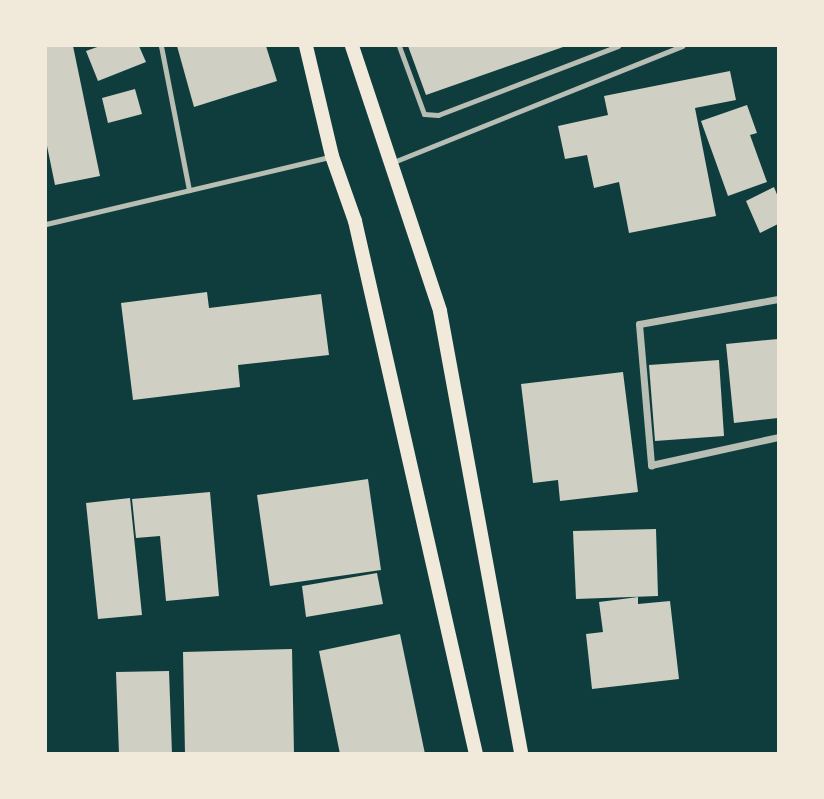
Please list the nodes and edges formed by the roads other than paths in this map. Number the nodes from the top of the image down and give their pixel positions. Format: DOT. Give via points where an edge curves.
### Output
graph roads {
  1 [pos="160,46"];
  2 [pos="306,46"];
  3 [pos="352,46"];
  4 [pos="399,46"];
  5 [pos="618,46"];
  6 [pos="682,46"];
  7 [pos="332,156"];
  8 [pos="391,163"];
  9 [pos="190,190"];
  10 [pos="46,224"];
  11 [pos="779,299"];
  12 [pos="779,437"];
  13 [pos="477,754"];
  14 [pos="521,754"];
  1 -- 9 [label="lane"];
  2 -- 7 [label="main road"];
  3 -- 8 [label="main road"];
  4 -- 5 [label="lane" via="424,114 438,116"];
  6 -- 8 [label="lane"];
  7 -- 9 [label="lane"];
  7 -- 13 [label="main road" via="355,221"];
  8 -- 14 [label="main road" via="440,311"];
  9 -- 10 [label="lane"];
  11 -- 12 [label="street" via="639,324 651,465"];
}
